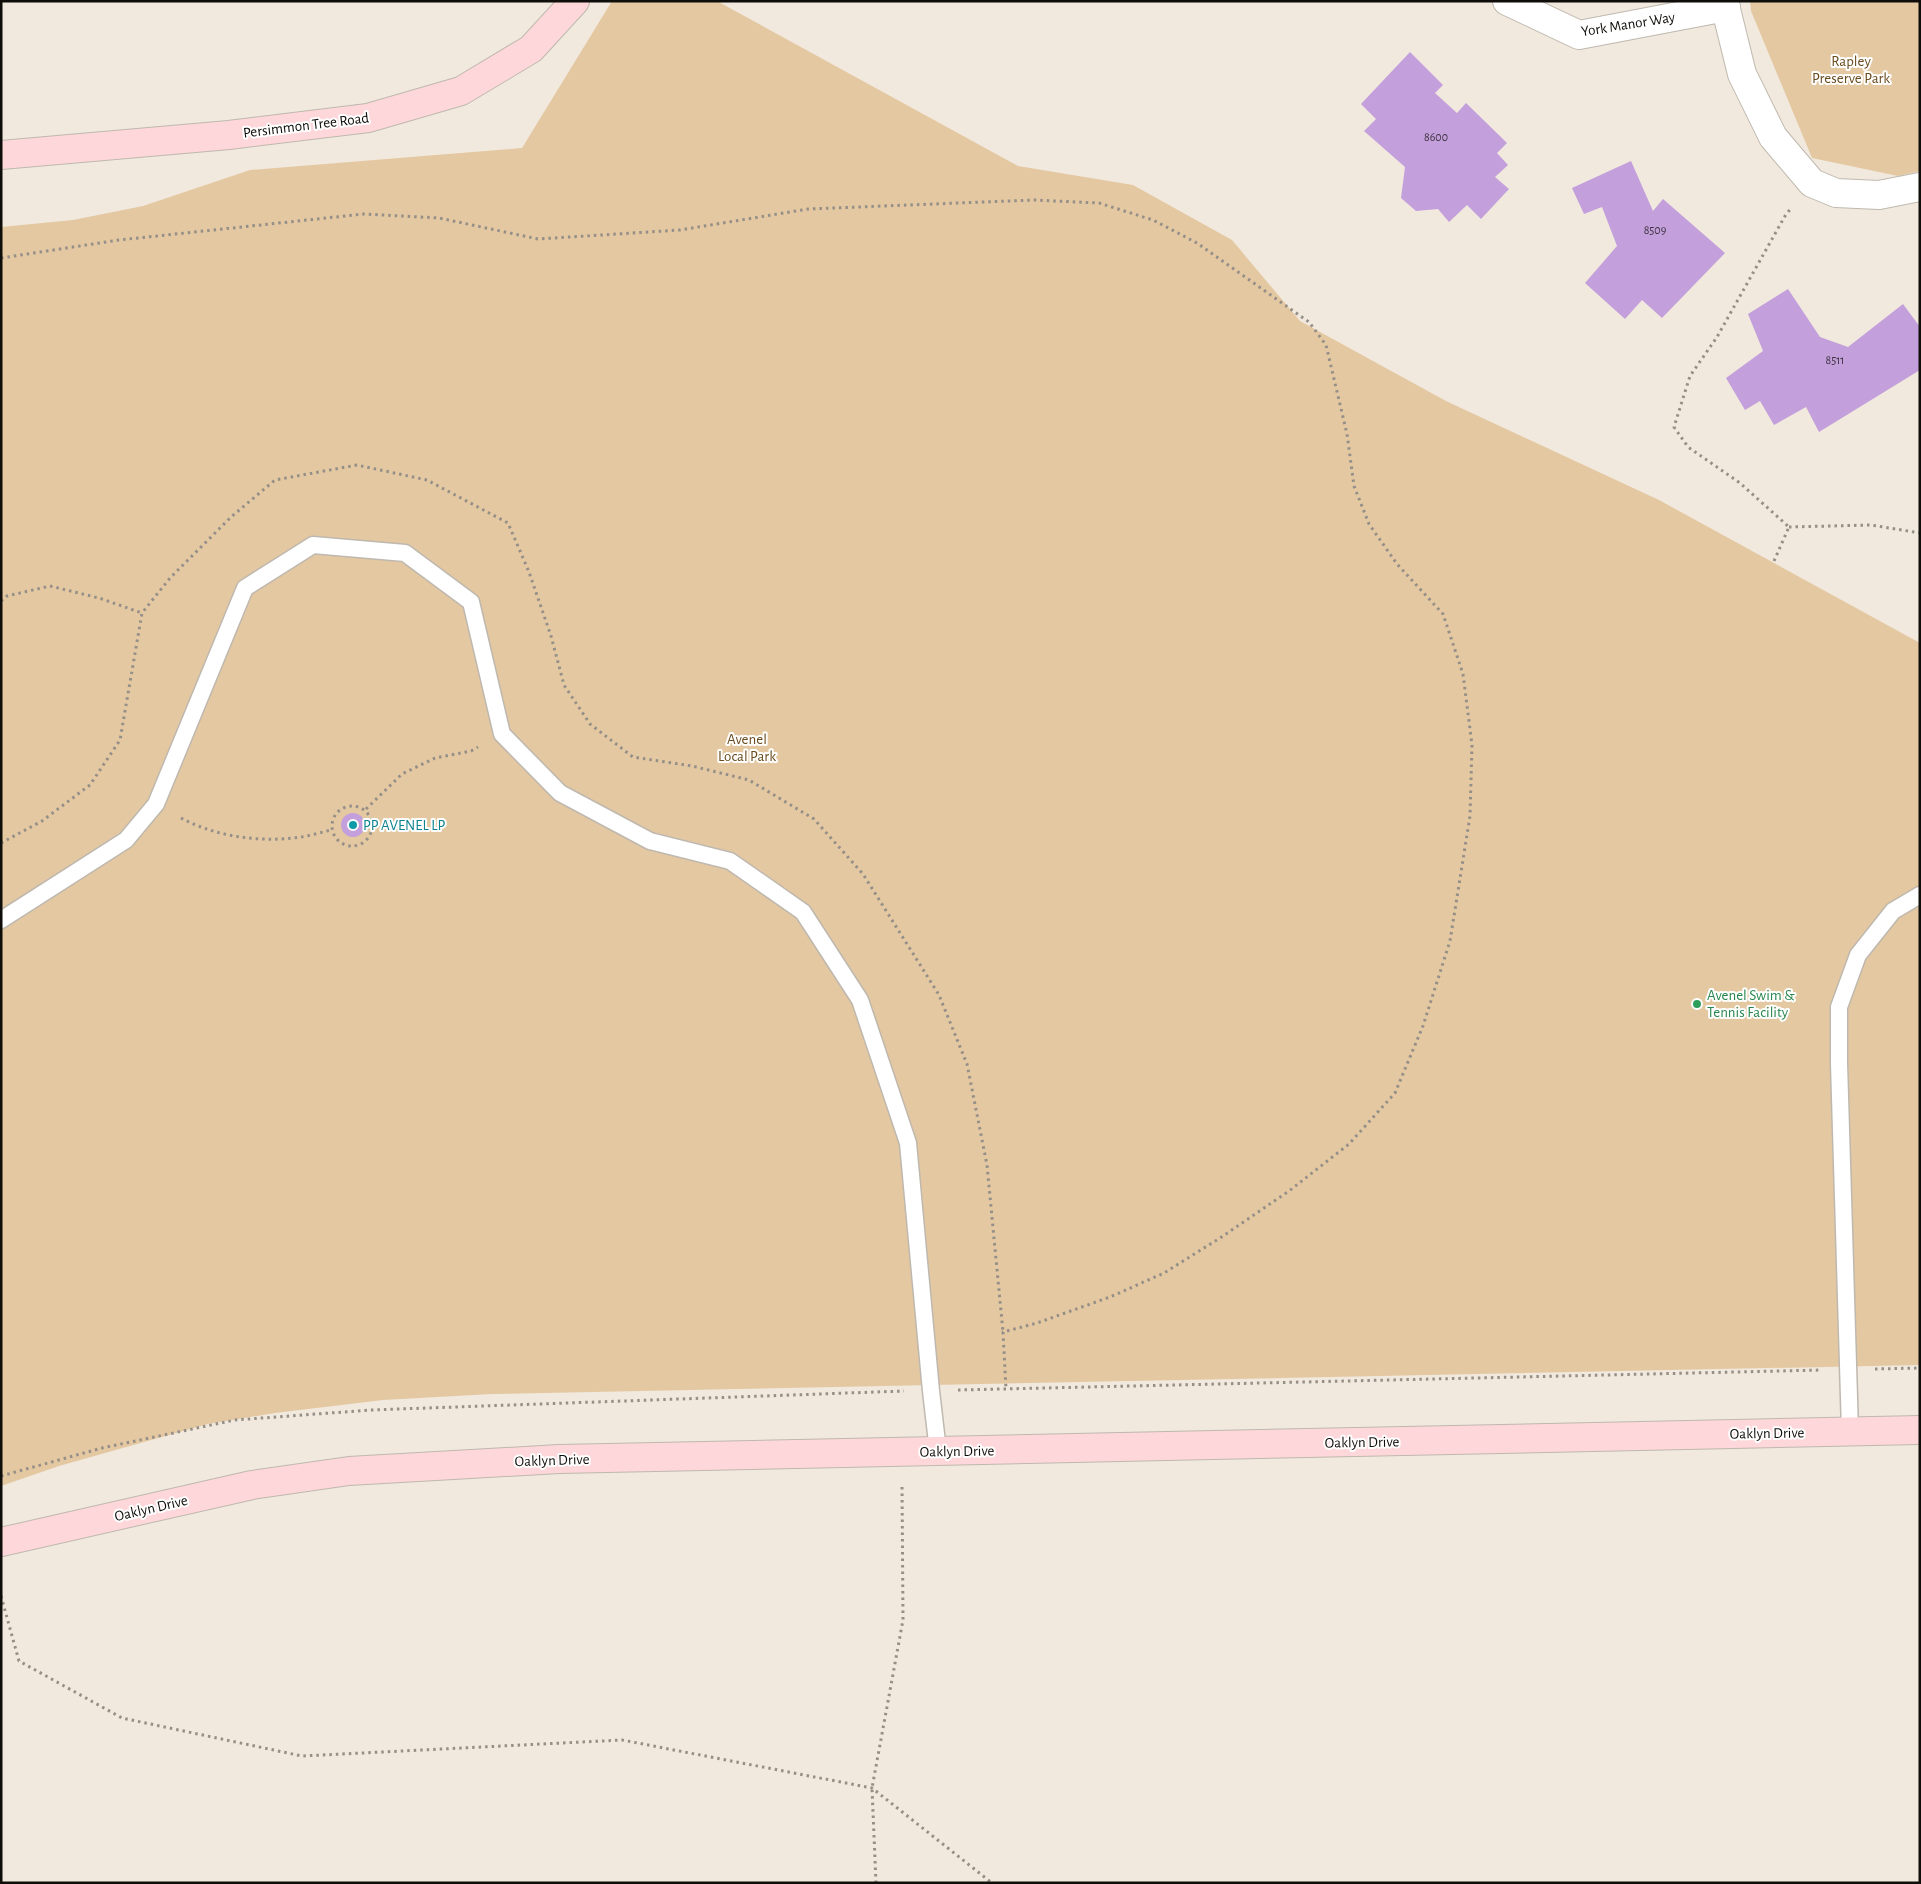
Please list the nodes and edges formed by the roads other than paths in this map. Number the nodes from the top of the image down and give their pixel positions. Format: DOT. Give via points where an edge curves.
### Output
graph roads {
  1 [pos="575,1"];
  2 [pos="1507,1"];
  3 [pos="1725,4"];
  4 [pos="1,154"];
  5 [pos="1920,187"];
  6 [pos="1920,895"];
  7 [pos="1,920"];
  8 [pos="1920,1430"];
  9 [pos="1850,1431"];
  10 [pos="938,1451"];
  11 [pos="1,1542"];
  1 -- 4 [label="street, Persimmon Tree Road" via="531,49 461,91 368,118 229,135"];
  2 -- 3 [label="street, York Manor Way" via="1579,35"];
  3 -- 5 [label="street" via="1742,74 1773,137 1812,183 1836,193 1870,195"];
  6 -- 9 [label="lane" via="1894,911 1858,955 1839,1007"];
  7 -- 10 [label="lane" via="126,840 156,804 246,588 313,545 405,553 471,602 502,734 560,793 650,841 730,861 803,912 860,1000 908,1143"];
  8 -- 9 [label="street, Oaklyn Drive"];
  9 -- 10 [label="street, Oaklyn Drive"];
  10 -- 11 [label="street, Oaklyn Drive" via="559,1459 349,1471 252,1485"];
}
